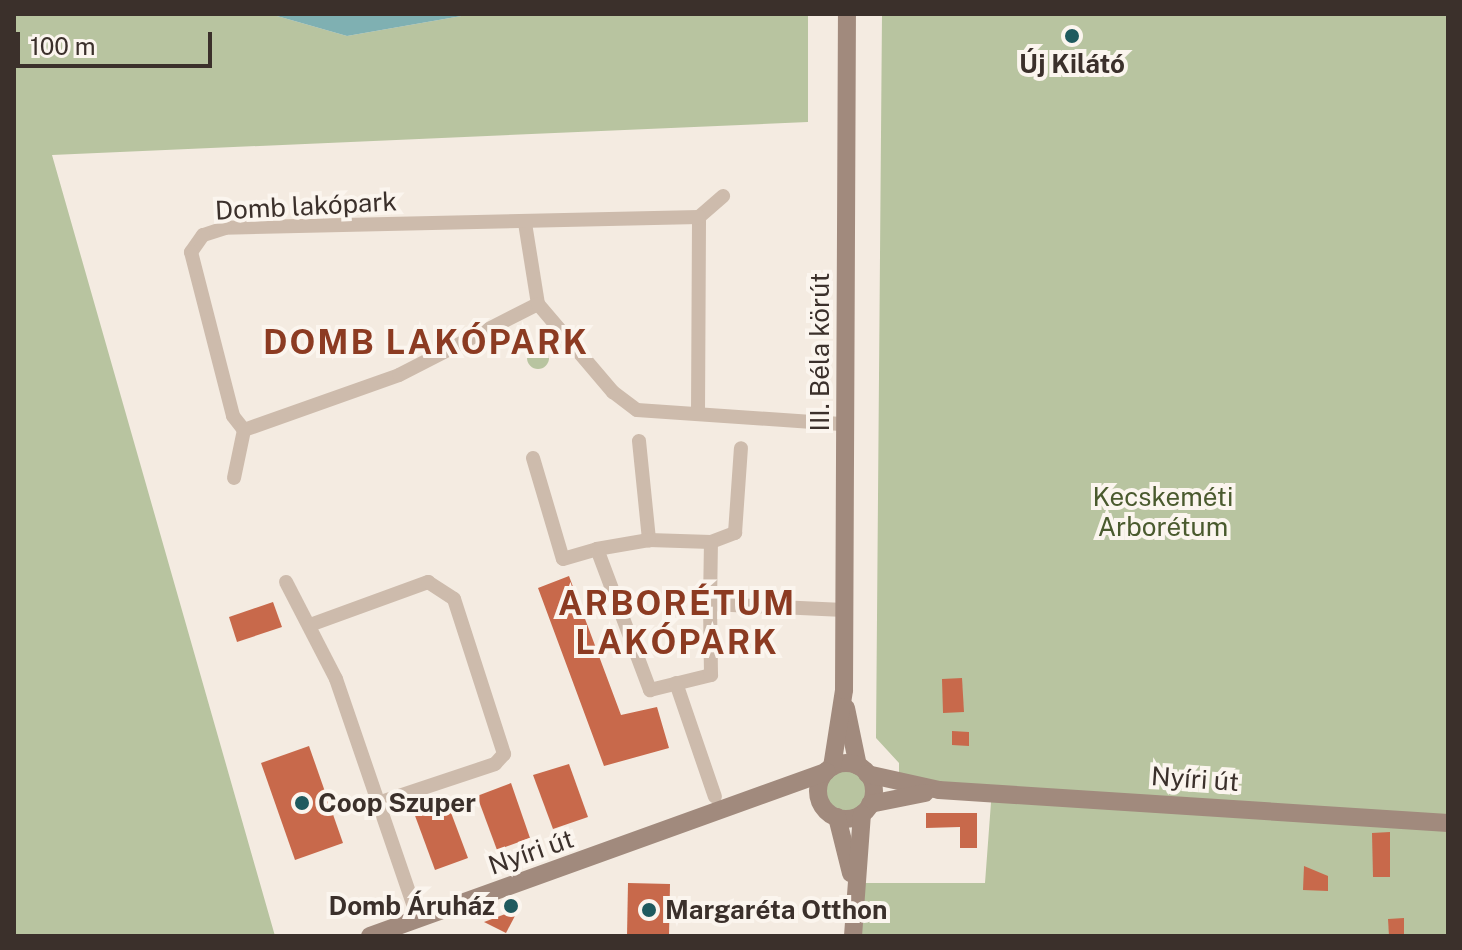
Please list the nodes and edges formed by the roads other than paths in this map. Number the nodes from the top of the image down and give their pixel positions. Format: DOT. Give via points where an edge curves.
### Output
graph roads {
  1 [pos="847,14"];
  2 [pos="723,196"];
  3 [pos="699,217"];
  4 [pos="525,223"];
  5 [pos="538,304"];
  6 [pos="698,413"];
  7 [pos="845,424"];
  8 [pos="244,430"];
  9 [pos="639,441"];
  10 [pos="741,448"];
  11 [pos="533,458"];
  12 [pos="234,478"];
  13 [pos="649,540"];
  14 [pos="711,542"];
  15 [pos="597,549"];
  16 [pos="286,582"];
  17 [pos="710,604"];
  18 [pos="844,610"];
  19 [pos="310,625"];
  20 [pos="676,683"];
  21 [pos="844,690"];
  22 [pos="829,770"];
  23 [pos="863,770"];
  24 [pos="939,790"];
  25 [pos="715,797"];
  26 [pos="754,802"];
  27 [pos="378,803"];
  28 [pos="821,804"];
  29 [pos="866,809"];
  30 [pos="837,817"];
  31 [pos="1448,823"];
  32 [pos="853,883"];
  33 [pos="418,919"];
  34 [pos="370,936"];
  35 [pos="853,936"];
  1 -- 7 [label="street, III. Béla körút"];
  2 -- 3 [label="street"];
  3 -- 4 [label="street, Domb lakópark"];
  3 -- 6 [label="street"];
  4 -- 5 [label="street"];
  4 -- 8 [label="street, Domb lakópark" via="225,228 203,235 189,267 233,416"];
  5 -- 6 [label="street" via="624,402"];
  5 -- 8 [label="street" via="399,375"];
  6 -- 7 [label="street"];
  7 -- 18 [label="street, III. Béla körút"];
  8 -- 12 [label="street"];
  9 -- 13 [label="street"];
  10 -- 14 [label="street" via="735,533"];
  11 -- 15 [label="street" via="563,559"];
  13 -- 14 [label="street"];
  13 -- 15 [label="street"];
  14 -- 17 [label="street"];
  15 -- 20 [label="street" via="650,690"];
  16 -- 19 [label="street"];
  17 -- 18 [label="street"];
  17 -- 20 [label="street" via="711,675"];
  18 -- 21 [label="street, III. Béla körút"];
  19 -- 27 [label="street"];
  19 -- 27 [label="street" via="428,582 454,599 504,754 495,764"];
  20 -- 25 [label="street"];
  21 -- 22 [label="street, III. Béla körút"];
  21 -- 23 [label="street, III. Béla körút"];
  22 -- 23 [label="street, Nyíri út"];
  22 -- 26 [label="street, Nyíri út"];
  22 -- 28 [label="street, III. Béla körút"];
  23 -- 24 [label="street, Nyíri út"];
  23 -- 29 [label="street, III. Béla körút"];
  24 -- 29 [label="street, Nyíri út"];
  24 -- 31 [label="street, Nyíri út"];
  26 -- 28 [label="street, Nyíri út"];
  26 -- 33 [label="street, Nyíri út"];
  27 -- 33 [label="street"];
  28 -- 30 [label="street"];
  29 -- 30 [label="street, Nyíri út"];
  29 -- 32 [label="street, III. Béla körút"];
  30 -- 32 [label="street"];
  32 -- 35 [label="street"];
  33 -- 34 [label="street, Nyíri út"];
}
